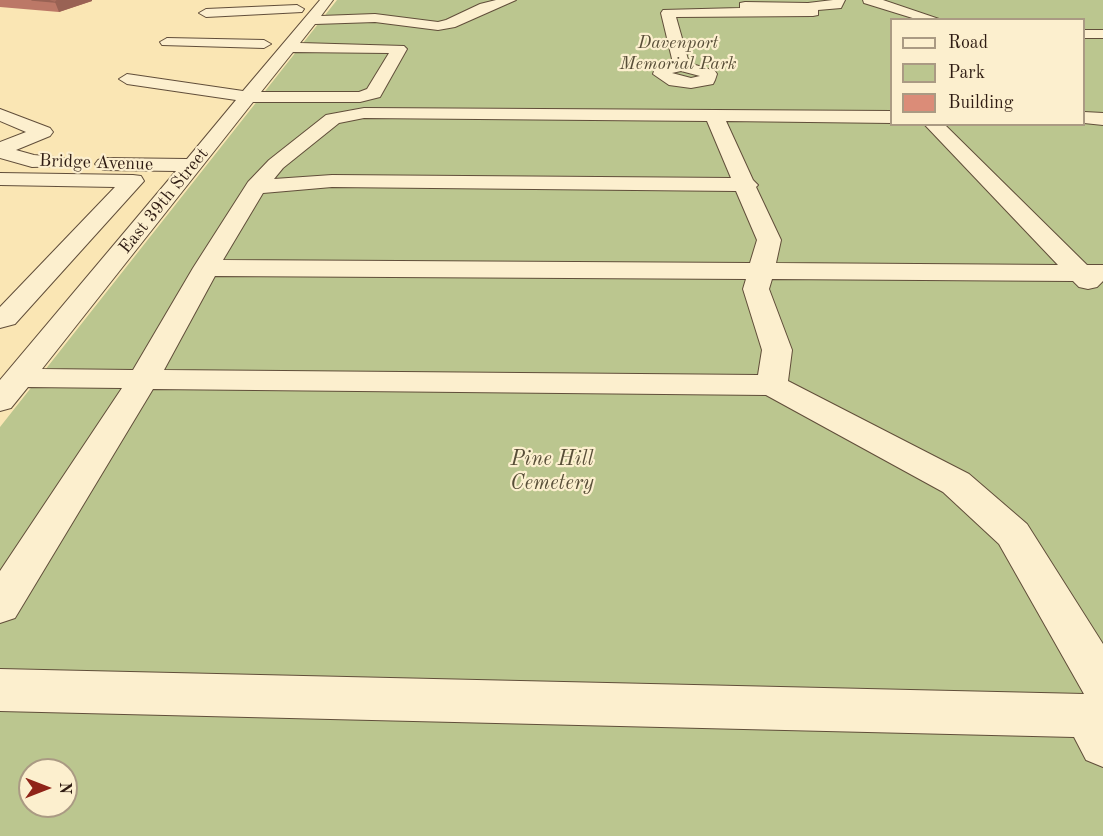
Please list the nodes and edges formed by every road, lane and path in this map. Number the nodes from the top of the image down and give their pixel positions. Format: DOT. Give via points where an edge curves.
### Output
graph roads {
  1 [pos="327,0"];
  2 [pos="510,0"];
  3 [pos="839,0"];
  4 [pos="869,0"];
  5 [pos="305,10"];
  6 [pos="206,13"];
  7 [pos="928,18"];
  8 [pos="283,34"];
  9 [pos="1085,34"];
  10 [pos="1103,34"];
  11 [pos="167,42"];
  12 [pos="264,44"];
  13 [pos="249,61"];
  14 [pos="682,66"];
  15 [pos="234,77"];
  16 [pos="127,79"];
  17 [pos="248,98"];
  18 [pos="213,99"];
  19 [pos="0,114"];
  20 [pos="714,116"];
  21 [pos="890,117"];
  22 [pos="1085,118"];
  23 [pos="1103,119"];
  24 [pos="935,126"];
  25 [pos="0,150"];
  26 [pos="193,165"];
  27 [pos="72,171"];
  28 [pos="0,179"];
  29 [pos="747,185"];
  30 [pos="256,187"];
  31 [pos="206,268"];
  32 [pos="762,272"];
  33 [pos="1092,273"];
  34 [pos="1103,296"];
  35 [pos="0,320"];
  36 [pos="19,378"];
  37 [pos="142,380"];
  38 [pos="772,385"];
  39 [pos="0,401"];
  40 [pos="0,606"];
  41 [pos="0,690"];
  42 [pos="1099,715"];
  1 -- 5 [label="street, East 39th Street"];
  2 -- 5 [label="street" via="438,26"];
  3 -- 14 [label="street" via="836,5 808,7 745,6 749,12 668,13"];
  4 -- 7 [label="street"];
  5 -- 6 [label="street"];
  5 -- 8 [label="street, East 39th Street"];
  8 -- 12 [label="street"];
  8 -- 17 [label="street, East 39th Street"];
  8 -- 17 [label="street" via="399,49 370,96"];
  9 -- 10 [label="street"];
  11 -- 12 [label="street"];
  12 -- 13 [label="street"];
  15 -- 18 [label="street"];
  16 -- 18 [label="street"];
  17 -- 18 [label="street"];
  17 -- 26 [label="street, East 39th Street"];
  19 -- 25 [label="street" via="43,132"];
  20 -- 21 [label="street"];
  20 -- 29 [label="street"];
  20 -- 30 [label="street" via="347,115 333,119 276,164"];
  22 -- 23 [label="street"];
  24 -- 33 [label="street"];
  25 -- 27 [label="street, Bridge Avenue"];
  26 -- 27 [label="street, Bridge Avenue"];
  26 -- 36 [label="street, East 39th Street"];
  27 -- 28 [label="street"];
  27 -- 35 [label="street" via="133,181"];
  29 -- 30 [label="street" via="332,182"];
  29 -- 32 [label="street" via="770,240"];
  30 -- 31 [label="street"];
  31 -- 32 [label="street"];
  31 -- 37 [label="street"];
  32 -- 33 [label="street"];
  32 -- 38 [label="street" via="756,289 777,350"];
  33 -- 34 [label="street"];
  36 -- 37 [label="street"];
  36 -- 39 [label="street, East 39th Street"];
  37 -- 38 [label="street"];
  37 -- 40 [label="street"];
  38 -- 42 [label="street" via="956,483 1013,534"];
  41 -- 42 [label="street"];
}
